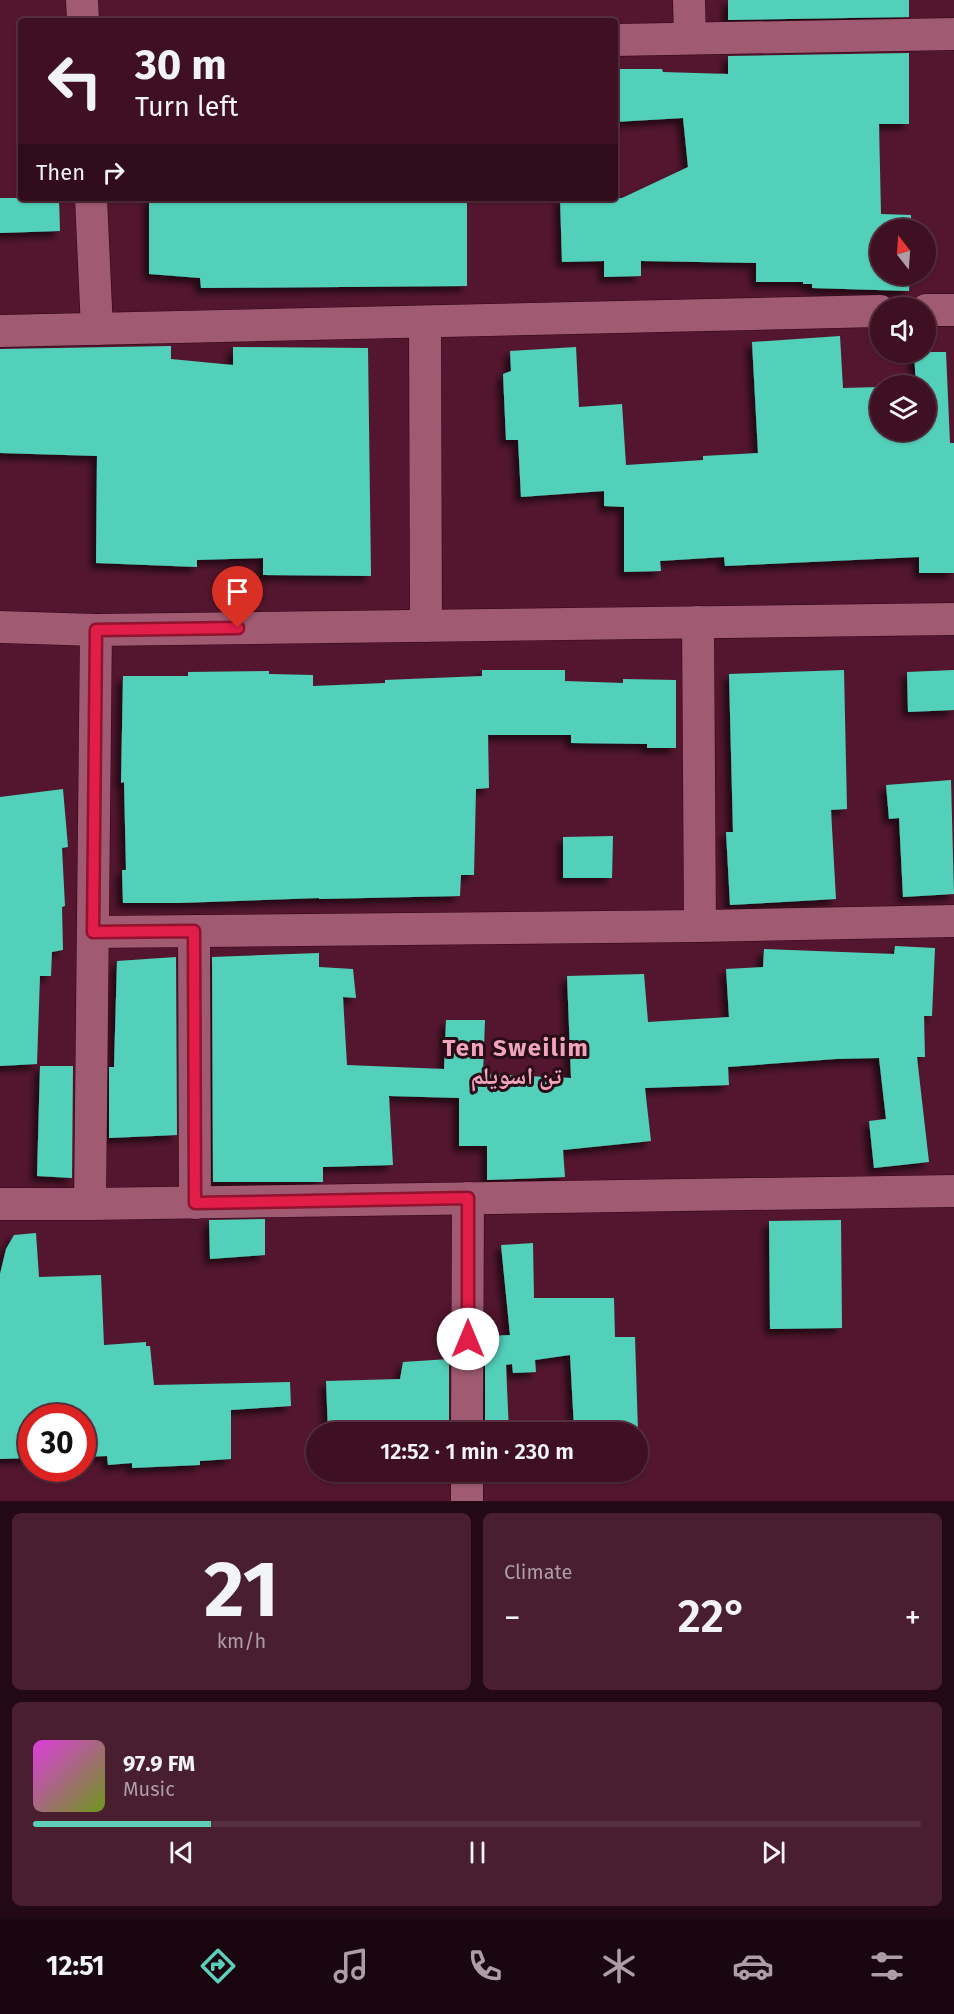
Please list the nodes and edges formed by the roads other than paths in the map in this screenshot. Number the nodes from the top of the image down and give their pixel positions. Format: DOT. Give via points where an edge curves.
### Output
graph roads {
  1 [pos="82,0"];
  2 [pos="689,0"];
  3 [pos="83,18"];
  4 [pos="954,34"];
  5 [pos="690,38"];
  6 [pos="618,40"];
  7 [pos="92,201"];
  8 [pos="936,310"];
  9 [pos="954,310"];
  10 [pos="870,311"];
  11 [pos="425,322"];
  12 [pos="98,329"];
  13 [pos="0,331"];
  14 [pos="954,619"];
  15 [pos="698,622"];
  16 [pos="426,626"];
  17 [pos="0,627"];
  18 [pos="96,630"];
  19 [pos="954,921"];
  20 [pos="700,926"];
  21 [pos="194,931"];
  22 [pos="93,932"];
  23 [pos="954,1191"];
  24 [pos="468,1198"];
  25 [pos="195,1203"];
  26 [pos="0,1204"];
  27 [pos="90,1204"];
  28 [pos="467,1422"];
  29 [pos="467,1482"];
  30 [pos="467,1501"];
  1 -- 3 [label="street"];
  2 -- 5 [label="street"];
  4 -- 5 [label="street"];
  5 -- 6 [label="street"];
  7 -- 12 [label="street"];
  8 -- 9 [label="street"];
  10 -- 11 [label="street"];
  11 -- 12 [label="street"];
  11 -- 16 [label="street"];
  12 -- 13 [label="street"];
  14 -- 15 [label="street"];
  15 -- 16 [label="street"];
  15 -- 20 [label="street"];
  16 -- 18 [label="street"];
  17 -- 18 [label="street"];
  18 -- 22 [label="street"];
  19 -- 20 [label="street"];
  20 -- 21 [label="street"];
  21 -- 22 [label="street"];
  21 -- 25 [label="street"];
  22 -- 27 [label="street"];
  23 -- 24 [label="street"];
  24 -- 25 [label="street"];
  24 -- 28 [label="street"];
  25 -- 27 [label="street"];
  26 -- 27 [label="street"];
  29 -- 30 [label="street"];
}
